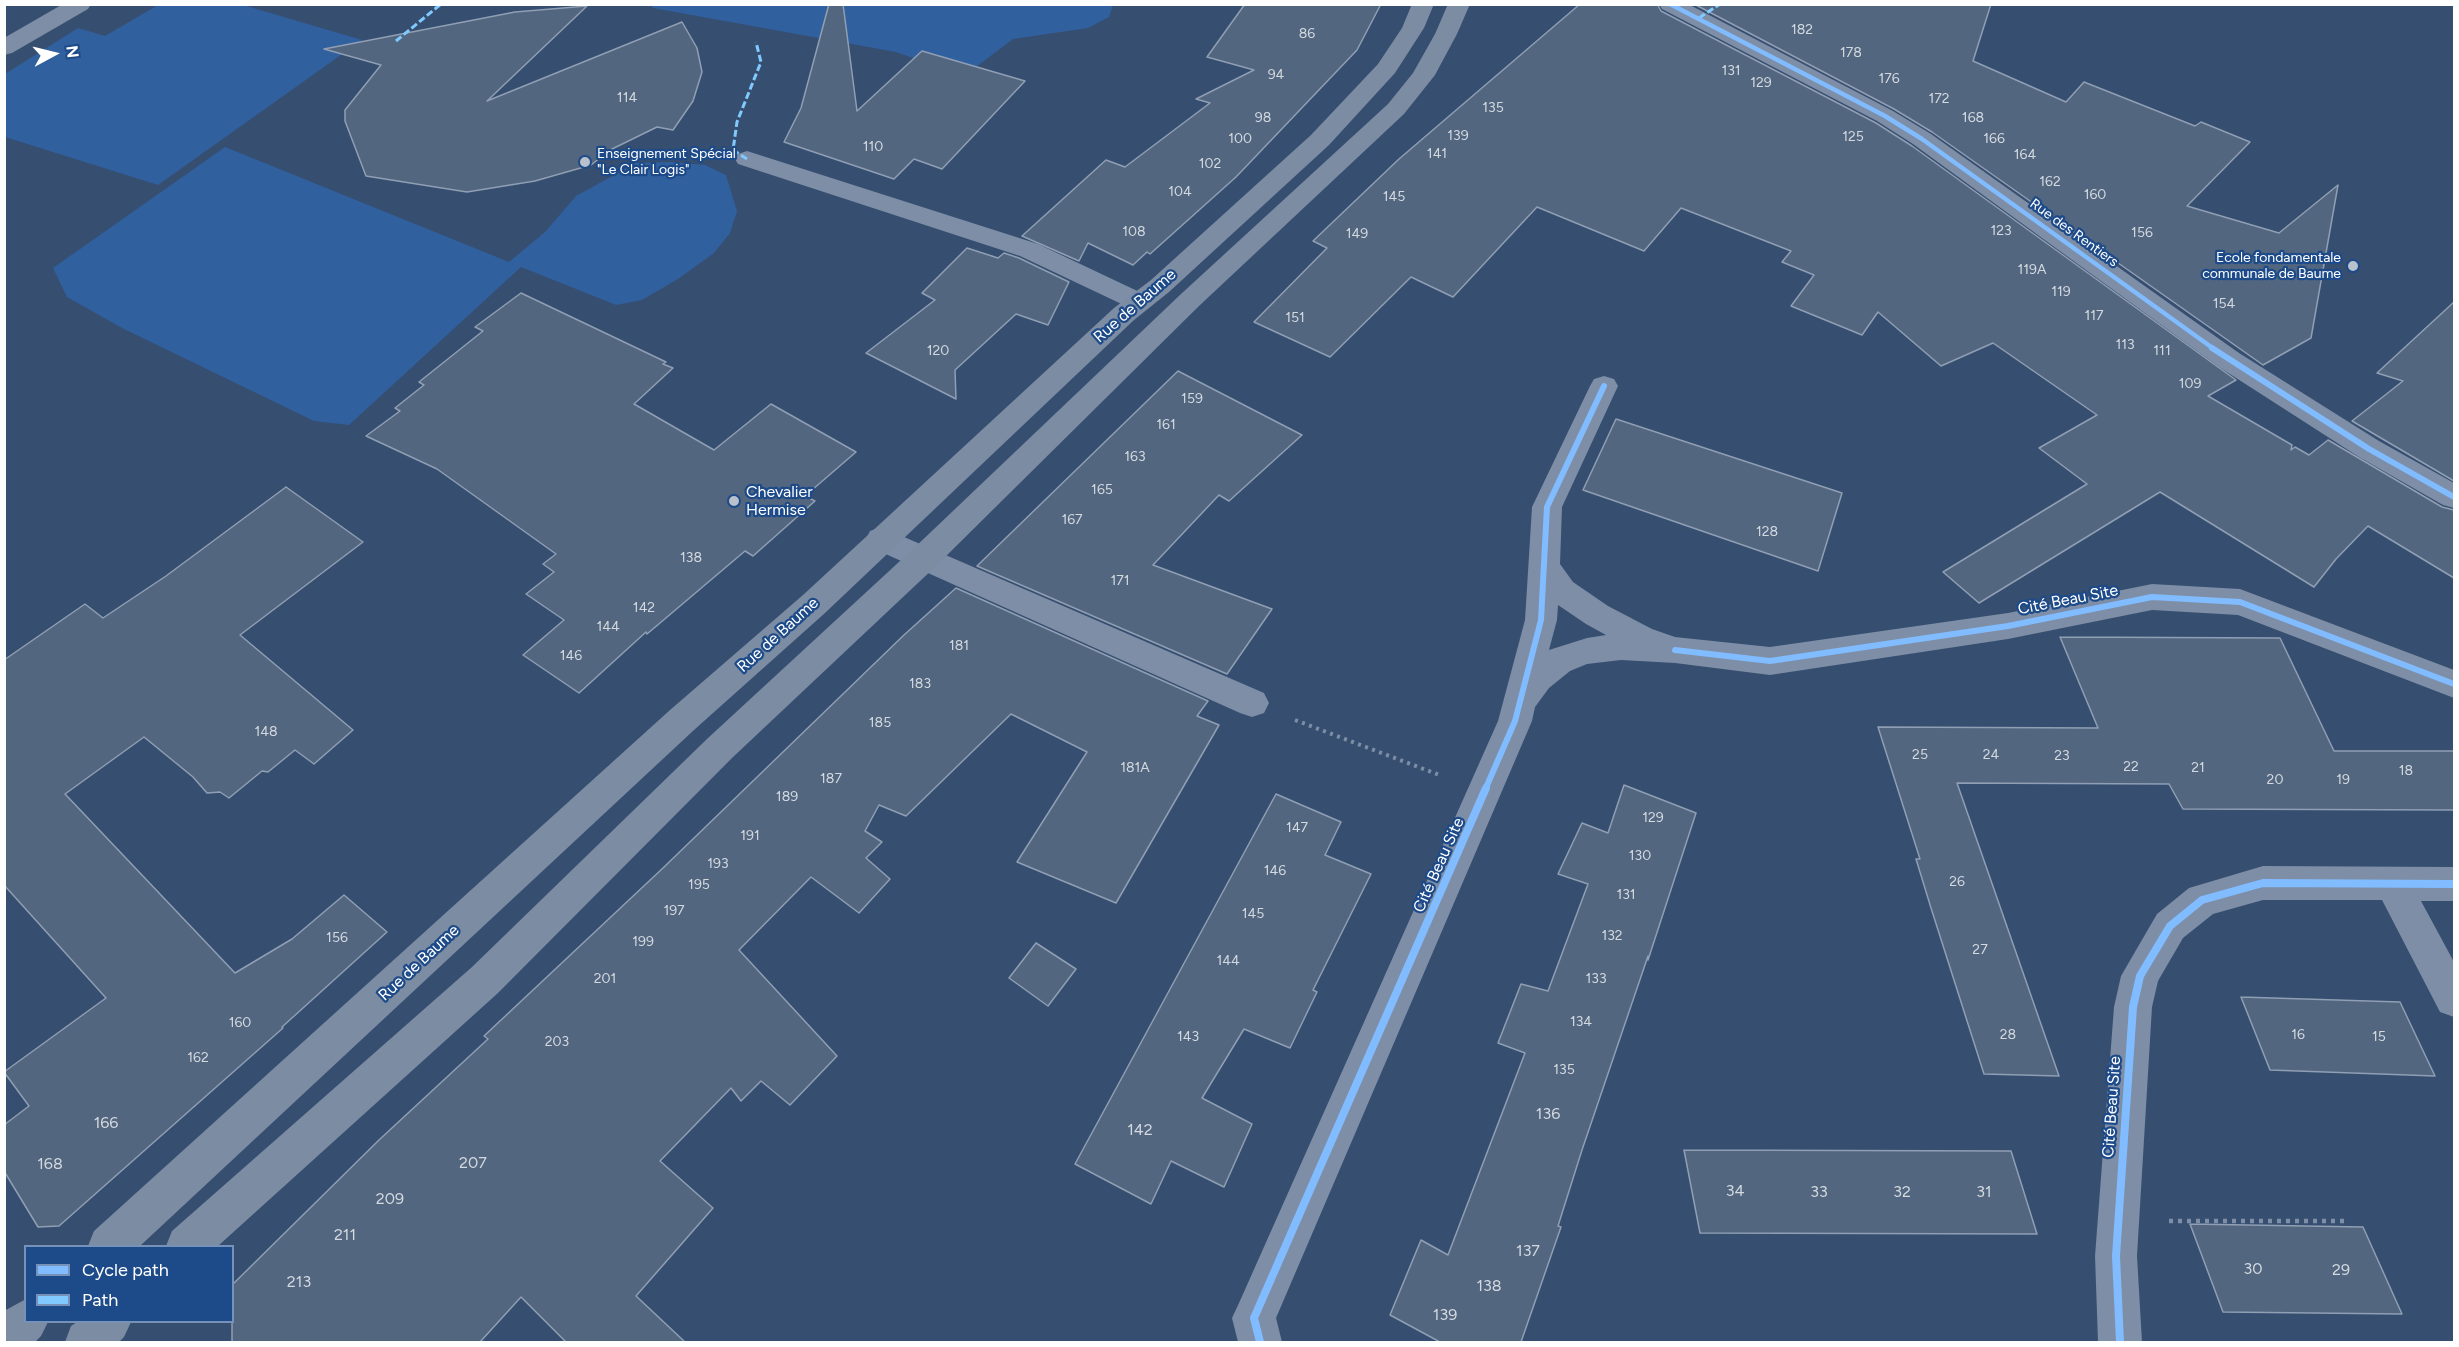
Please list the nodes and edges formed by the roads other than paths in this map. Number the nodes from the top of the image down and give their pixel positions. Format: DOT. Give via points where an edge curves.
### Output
graph roads {
  1 [pos="80,4"];
  2 [pos="1423,4"];
  3 [pos="1459,4"];
  4 [pos="1671,4"];
  5 [pos="4,48"];
  6 [pos="747,159"];
  7 [pos="1139,302"];
  8 [pos="1604,386"];
  9 [pos="2454,497"];
  10 [pos="881,539"];
  11 [pos="924,558"];
  12 [pos="1544,566"];
  13 [pos="1675,650"];
  14 [pos="2454,684"];
  15 [pos="1252,704"];
  16 [pos="1521,705"];
  17 [pos="2392,884"];
  18 [pos="2454,884"];
  19 [pos="2454,999"];
  20 [pos="110,1245"];
  21 [pos="189,1245"];
  22 [pos="24,1323"];
  23 [pos="108,1323"];
  24 [pos="4,1340"];
  25 [pos="87,1342"];
  26 [pos="1260,1342"];
  27 [pos="2120,1342"];
  1 -- 5 [label="street"];
  2 -- 7 [label="main road, Rue de Baume" via="1413,28 1387,68 1361,98 1320,140"];
  3 -- 11 [label="main road, Rue de Baume" via="1423,75 1396,109 1184,306"];
  4 -- 9 [label="street, Rue des Rentiers" via="1894,121 2229,360 2369,449"];
  6 -- 7 [label="street" via="1029,250"];
  7 -- 10 [label="main road, Rue de Baume"];
  8 -- 12 [label="street, Cité Beau Site" via="1546,507"];
  10 -- 11 [label="street"];
  10 -- 20 [label="main road, Rue de Baume"];
  11 -- 15 [label="street"];
  11 -- 21 [label="main road, Rue de Baume" via="720,748 485,980"];
  12 -- 13 [label="street" via="1562,591 1597,615 1641,639"];
  12 -- 16 [label="street, Cité Beau Site" via="1541,620"];
  13 -- 14 [label="street, Cité Beau Site" via="1770,661 2008,626 2152,597 2240,602"];
  13 -- 16 [label="street" via="1622,647 1587,651 1558,661 1537,678"];
  16 -- 26 [label="street, Cité Beau Site" via="1254,1318"];
  17 -- 18 [label="street, Cité Beau Site"];
  17 -- 19 [label="street"];
  17 -- 27 [label="street, Cité Beau Site" via="2263,883 2202,900 2170,926 2140,976 2133,1007 2117,1221"];
  22 -- 24 [label="main road"];
  23 -- 25 [label="main road"];
}
